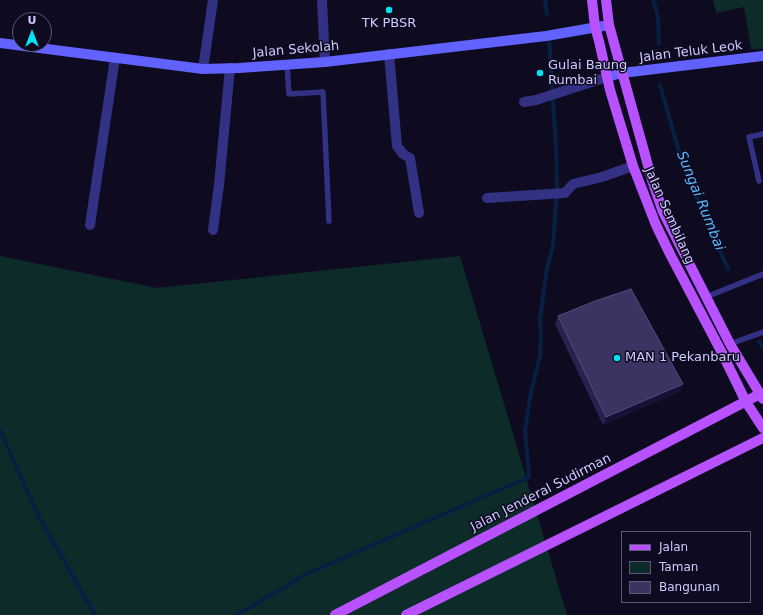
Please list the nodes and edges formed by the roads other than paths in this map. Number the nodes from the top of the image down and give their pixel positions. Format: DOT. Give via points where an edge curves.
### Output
graph roads {
  1 [pos="213,0"];
  2 [pos="322,0"];
  3 [pos="592,0"];
  4 [pos="606,0"];
  5 [pos="609,25"];
  6 [pos="595,27"];
  7 [pos="0,43"];
  8 [pos="389,54"];
  9 [pos="763,56"];
  10 [pos="115,58"];
  11 [pos="325,62"];
  12 [pos="287,65"];
  13 [pos="230,68"];
  14 [pos="203,69"];
  15 [pos="622,73"];
  16 [pos="607,77"];
  17 [pos="524,102"];
  18 [pos="763,134"];
  19 [pos="633,166"];
  20 [pos="759,181"];
  21 [pos="487,198"];
  22 [pos="419,213"];
  23 [pos="329,221"];
  24 [pos="90,225"];
  25 [pos="213,230"];
  26 [pos="763,274"];
  27 [pos="706,297"];
  28 [pos="763,332"];
  29 [pos="730,344"];
  30 [pos="762,397"];
  31 [pos="746,402"];
  32 [pos="763,428"];
  33 [pos="763,438"];
  34 [pos="335,615"];
  35 [pos="406,615"];
  1 -- 14 [label="street"];
  2 -- 11 [label="street"];
  3 -- 6 [label="main road, Jalan Sembilang"];
  4 -- 5 [label="main road, Jalan Sembilang"];
  5 -- 6 [label="street, Jalan Sekolah"];
  5 -- 15 [label="main road, Jalan Sembilang"];
  6 -- 8 [label="street, Jalan Sekolah" via="546,36"];
  6 -- 16 [label="main road, Jalan Sembilang"];
  7 -- 10 [label="street, Jalan Sekolah"];
  8 -- 11 [label="street, Jalan Sekolah"];
  8 -- 22 [label="street" via="397,146 410,158"];
  9 -- 15 [label="street, Jalan Teluk Leok"];
  10 -- 14 [label="street, Jalan Sekolah"];
  10 -- 24 [label="street"];
  11 -- 12 [label="street, Jalan Sekolah"];
  12 -- 13 [label="street, Jalan Sekolah"];
  12 -- 23 [label="lane" via="289,94 323,92"];
  13 -- 14 [label="street, Jalan Sekolah"];
  13 -- 25 [label="street"];
  15 -- 16 [label="street, Jalan Teluk Leok"];
  15 -- 27 [label="main road, Jalan Sembilang" via="663,212"];
  16 -- 17 [label="street"];
  16 -- 19 [label="main road, Jalan Sembilang"];
  18 -- 20 [label="lane" via="749,137"];
  19 -- 21 [label="street" via="573,184 565,193"];
  19 -- 31 [label="main road, Jalan Sembilang" via="670,254"];
  26 -- 27 [label="lane"];
  27 -- 29 [label="main road, Jalan Sembilang"];
  28 -- 29 [label="lane"];
  29 -- 30 [label="main road, Jalan Sembilang"];
  30 -- 31 [label="main road, Jalan Jenderal Sudirman"];
  31 -- 32 [label="main road, Jalan Sembilang"];
  31 -- 34 [label="main road, Jalan Jenderal Sudirman"];
  33 -- 35 [label="main road"];
}
